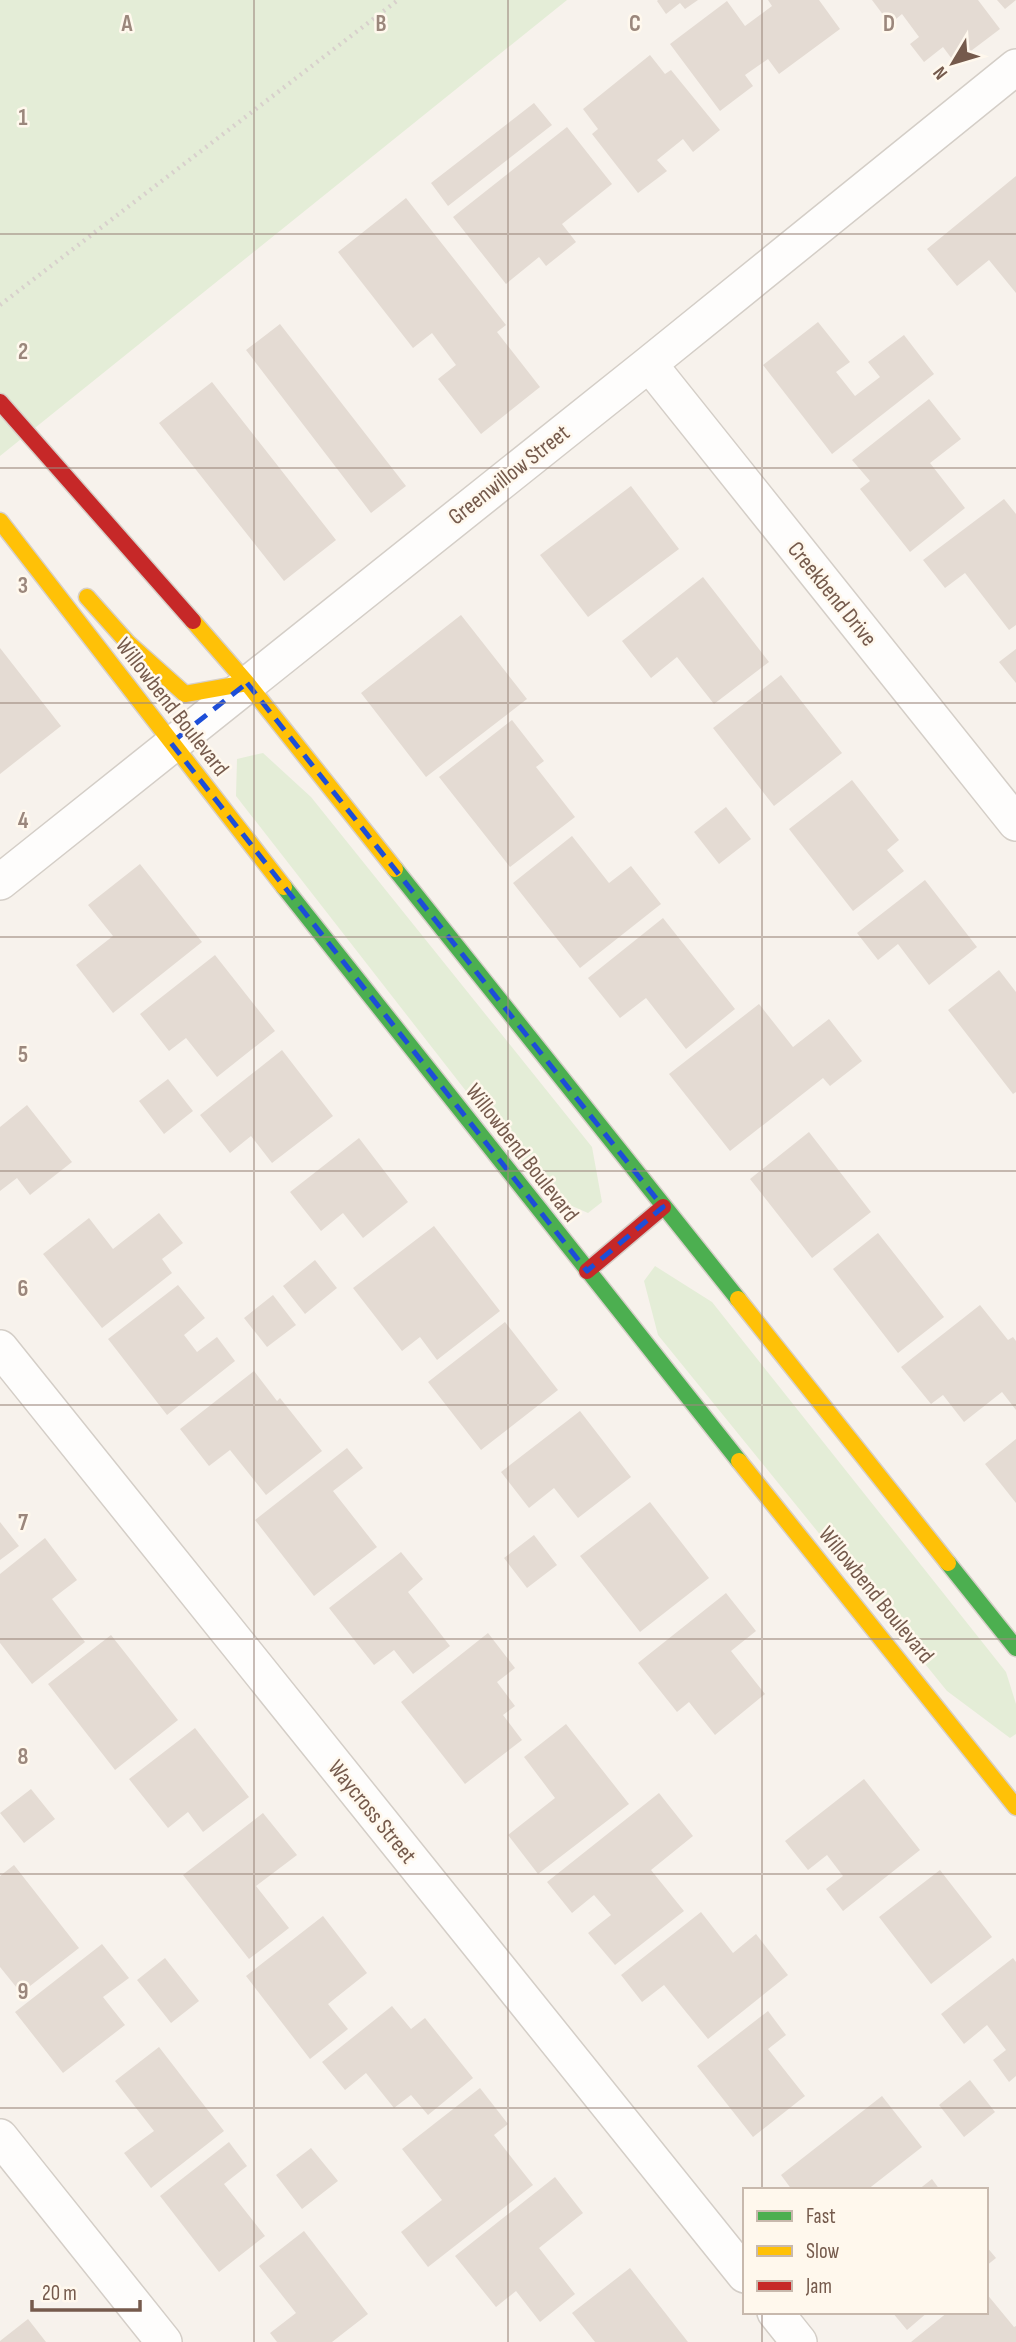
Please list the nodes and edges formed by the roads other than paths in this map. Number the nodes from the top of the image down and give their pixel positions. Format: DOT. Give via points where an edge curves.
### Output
graph roads {
  1 [pos="1016,66"];
  2 [pos="649,364"];
  3 [pos="0,402"];
  4 [pos="3,525"];
  5 [pos="59,569"];
  6 [pos="78,586"];
  7 [pos="247,683"];
  8 [pos="171,743"];
  9 [pos="1016,823"];
  10 [pos="0,881"];
  11 [pos="663,1208"];
  12 [pos="587,1271"];
  13 [pos="0,1348"];
  14 [pos="1016,1648"];
  15 [pos="1013,1796"];
  16 [pos="0,2137"];
  17 [pos="743,2273"];
  18 [pos="777,2314"];
  19 [pos="164,2342"];
  20 [pos="799,2342"];
  1 -- 2 [label="street, Greenwillow Street"];
  2 -- 7 [label="street, Greenwillow Street"];
  2 -- 9 [label="street, Creekbend Drive"];
  3 -- 7 [label="main road"];
  4 -- 5 [label="main road"];
  4 -- 8 [label="main road, Willowbend Boulevard"];
  6 -- 7 [label="main road" via="128,643 185,694"];
  7 -- 8 [label="street, Greenwillow Street"];
  7 -- 11 [label="main road"];
  8 -- 10 [label="street, Greenwillow Street"];
  8 -- 12 [label="main road, Willowbend Boulevard"];
  11 -- 12 [label="main road"];
  11 -- 14 [label="main road"];
  12 -- 15 [label="main road, Willowbend Boulevard"];
  13 -- 17 [label="street, Waycross Street"];
  16 -- 19 [label="street"];
  18 -- 20 [label="street"];
}
